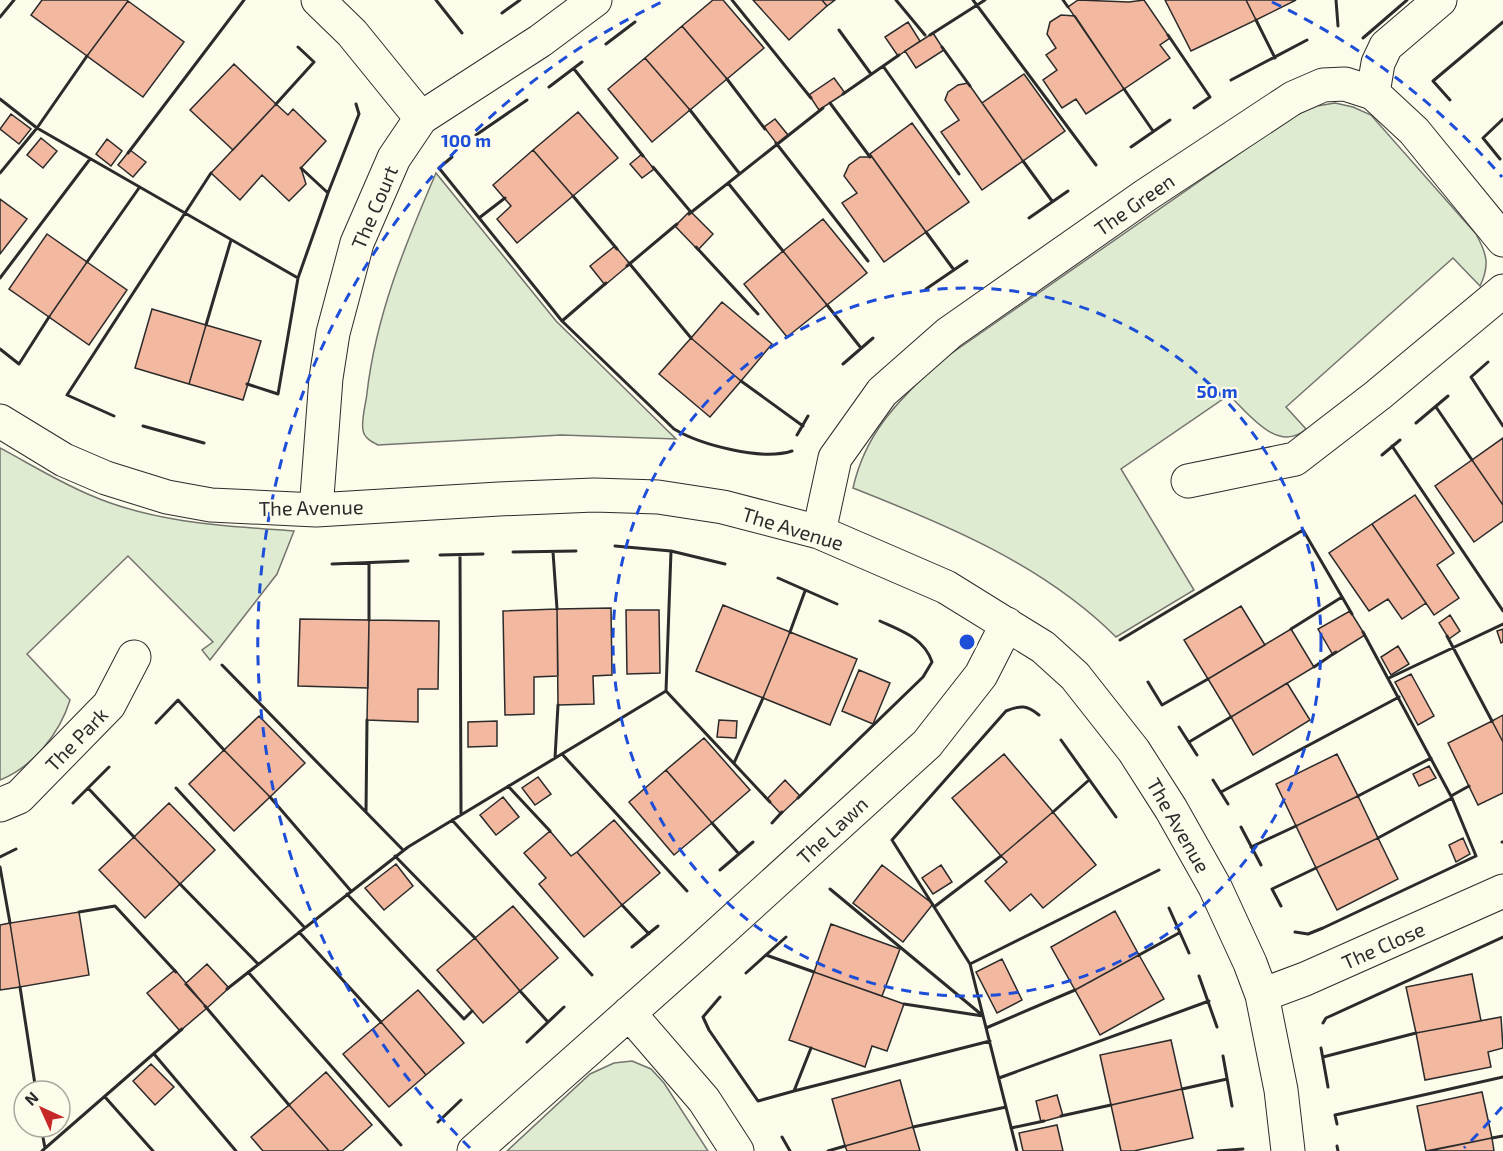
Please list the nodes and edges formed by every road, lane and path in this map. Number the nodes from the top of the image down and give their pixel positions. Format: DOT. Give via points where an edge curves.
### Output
graph roads {
  1 [pos="318,0"];
  2 [pos="595,0"];
  3 [pos="1440,0"];
  4 [pos="1373,93"];
  5 [pos="422,118"];
  6 [pos="1503,240"];
  7 [pos="1503,291"];
  8 [pos="0,421"];
  9 [pos="1188,481"];
  10 [pos="316,510"];
  11 [pos="819,532"];
  12 [pos="1006,624"];
  13 [pos="134,657"];
  14 [pos="0,804"];
  15 [pos="1503,891"];
  16 [pos="1262,994"];
  17 [pos="629,1013"];
  18 [pos="474,1151"];
  19 [pos="737,1151"];
  20 [pos="1288,1151"];
  1 -- 5 [label="street" via="352,33"];
  2 -- 5 [label="street, The Court"];
  3 -- 4 [label="street" via="1386,46 1378,63"];
  4 -- 6 [label="street, The Green" via="1414,131"];
  4 -- 11 [label="street, The Green" via="1345,84 1323,85 1293,98 949,333 882,392 835,458"];
  5 -- 10 [label="street, The Court" via="394,158 374,200 345,287 326,378"];
  7 -- 9 [label="street" via="1295,459"];
  8 -- 10 [label="street, The Avenue" via="64,460 167,497 211,505"];
  10 -- 11 [label="street, The Avenue" via="594,495 658,497 723,507"];
  11 -- 12 [label="street, The Avenue" via="946,587"];
  12 -- 16 [label="street, The Avenue" via="1043,647 1075,676 1134,751 1215,887"];
  12 -- 17 [label="street, The Lawn" via="981,675 927,744"];
  13 -- 14 [label="street, The Park" via="109,705 19,797"];
  15 -- 16 [label="street, The Close" via="1305,979"];
  16 -- 20 [label="street, The Avenue" via="1281,1090"];
  17 -- 18 [label="street, The Lawn"];
  17 -- 19 [label="street" via="704,1100"];
}
